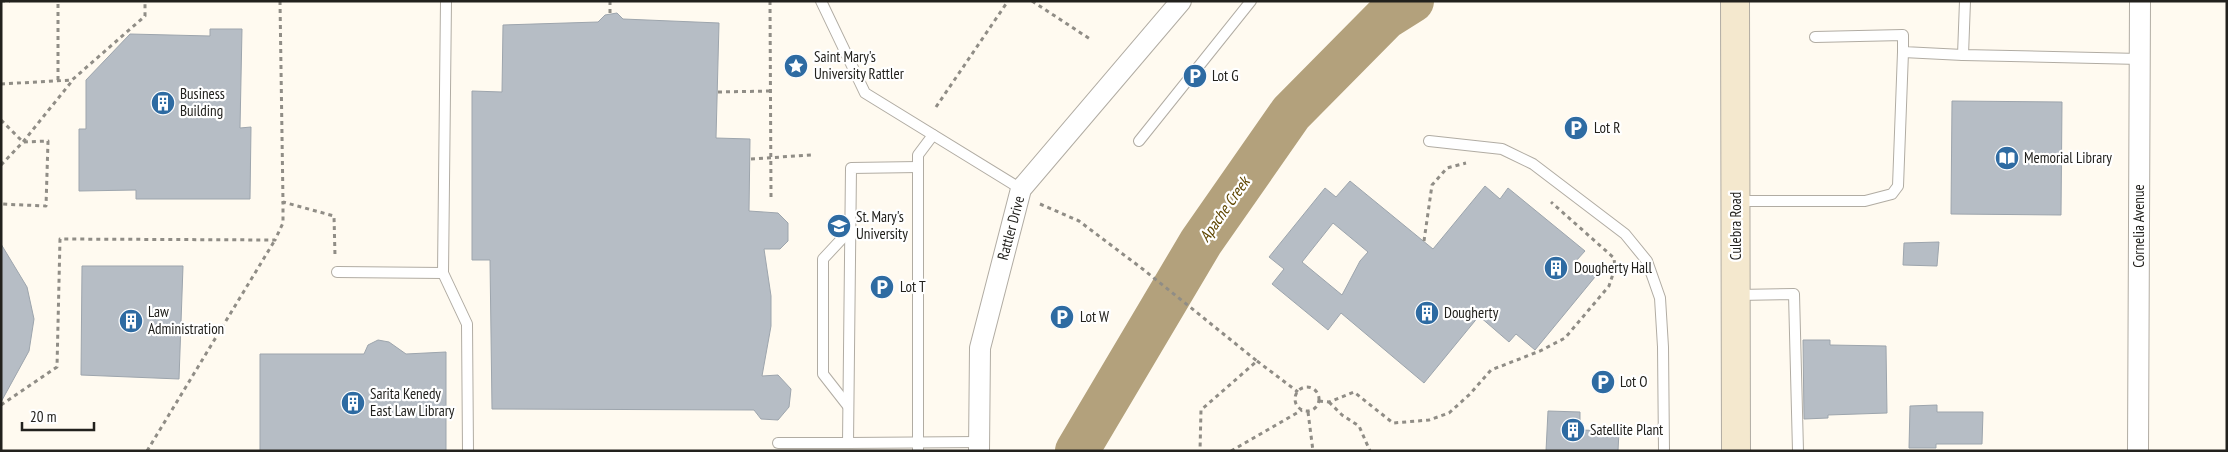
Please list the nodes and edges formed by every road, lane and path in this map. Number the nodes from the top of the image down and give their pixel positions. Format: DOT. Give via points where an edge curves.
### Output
graph roads {
  1 [pos="1,1"];
  2 [pos="10,1"];
  3 [pos="58,1"];
  4 [pos="145,1"];
  5 [pos="280,1"];
  6 [pos="446,1"];
  7 [pos="610,1"];
  8 [pos="770,1"];
  9 [pos="821,1"];
  10 [pos="1008,1"];
  11 [pos="1032,1"];
  12 [pos="1181,1"];
  13 [pos="1251,1"];
  14 [pos="1735,1"];
  15 [pos="1964,1"];
  16 [pos="2140,1"];
  17 [pos="610,13"];
  18 [pos="1815,37"];
  19 [pos="1090,39"];
  20 [pos="1903,52"];
  21 [pos="1963,55"];
  22 [pos="2140,59"];
  23 [pos="58,80"];
  24 [pos="72,80"];
  25 [pos="1,84"];
  26 [pos="718,92"];
  27 [pos="771,92"];
  28 [pos="936,107"];
  29 [pos="1,120"];
  30 [pos="933,135"];
  31 [pos="1139,140"];
  32 [pos="1429,141"];
  33 [pos="23,142"];
  34 [pos="812,156"];
  35 [pos="771,158"];
  36 [pos="751,159"];
  37 [pos="1472,162"];
  38 [pos="1,165"];
  39 [pos="918,167"];
  40 [pos="1019,195"];
  41 [pos="1544,195"];
  42 [pos="771,197"];
  43 [pos="283,202"];
  44 [pos="1736,202"];
  45 [pos="1,204"];
  46 [pos="850,230"];
  47 [pos="275,240"];
  48 [pos="1424,241"];
  49 [pos="337,272"];
  50 [pos="443,273"];
  51 [pos="1736,295"];
  52 [pos="1257,361"];
  53 [pos="1298,392"];
  54 [pos="1319,401"];
  55 [pos="1329,402"];
  56 [pos="1,405"];
  57 [pos="848,406"];
  58 [pos="1302,410"];
  59 [pos="1308,412"];
  60 [pos="848,443"];
  61 [pos="778,444"];
  62 [pos="918,447"];
  63 [pos="979,447"];
  64 [pos="147,451"];
  65 [pos="468,451"];
  66 [pos="1200,451"];
  67 [pos="1231,451"];
  68 [pos="1313,451"];
  69 [pos="1370,451"];
  70 [pos="1664,451"];
  71 [pos="1736,451"];
  72 [pos="1798,451"];
  73 [pos="2138,451"];
  1 -- 2 [label="path"];
  3 -- 23 [label="path"];
  4 -- 24 [label="path" via="145,16"];
  5 -- 43 [label="path"];
  6 -- 50 [label="lane"];
  7 -- 17 [label="path"];
  8 -- 27 [label="path"];
  9 -- 30 [label="lane" via="865,93"];
  10 -- 28 [label="path"];
  11 -- 19 [label="path"];
  12 -- 40 [label="street, Rattler Drive"];
  13 -- 31 [label="lane"];
  14 -- 44 [label="main road, Culebra Road"];
  15 -- 21 [label="lane"];
  16 -- 22 [label="street, Cornelia Avenue"];
  18 -- 20 [label="lane" via="1903,36"];
  20 -- 21 [label="lane"];
  20 -- 44 [label="lane" via="1898,186 1892,194 1865,201"];
  21 -- 22 [label="lane"];
  22 -- 73 [label="street, Cornelia Avenue"];
  23 -- 24 [label="path"];
  23 -- 25 [label="path"];
  24 -- 33 [label="path"];
  26 -- 27 [label="path"];
  27 -- 35 [label="path"];
  29 -- 33 [label="path"];
  30 -- 39 [label="lane" via="918,155"];
  30 -- 40 [label="lane"];
  32 -- 70 [label="lane" via="1502,149 1533,164 1625,234 1647,261 1660,298"];
  33 -- 38 [label="path"];
  33 -- 45 [label="path" via="48,141 46,206"];
  34 -- 35 [label="path"];
  35 -- 36 [label="path"];
  35 -- 42 [label="path"];
  37 -- 48 [label="path" via="1447,168 1432,185"];
  39 -- 46 [label="lane" via="851,168"];
  39 -- 62 [label="lane"];
  40 -- 52 [label="path" via="1079,221"];
  40 -- 63 [label="street, Rattler Drive" via="980,348"];
  41 -- 55 [label="path" via="1614,258 1616,268 1609,286 1565,338 1490,370 1449,413 1429,420 1393,423 1354,392"];
  43 -- 47 [label="path" via="283,223"];
  43 -- 49 [label="path" via="334,216"];
  44 -- 51 [label="main road, Culebra Road"];
  46 -- 57 [label="lane"];
  46 -- 57 [label="lane" via="823,259 823,374"];
  47 -- 56 [label="path" via="60,239 56,367"];
  47 -- 64 [label="path"];
  49 -- 50 [label="lane"];
  50 -- 65 [label="lane" via="467,324"];
  51 -- 71 [label="main road, Culebra Road"];
  51 -- 72 [label="lane" via="1794,294"];
  52 -- 53 [label="path"];
  52 -- 66 [label="path" via="1201,410"];
  53 -- 54 [label="path" via="1312,388 1318,393"];
  53 -- 58 [label="path" via="1295,399"];
  54 -- 55 [label="path"];
  54 -- 59 [label="path" via="1316,408"];
  55 -- 69 [label="path" via="1359,426"];
  57 -- 60 [label="lane"];
  58 -- 59 [label="path"];
  58 -- 67 [label="path"];
  59 -- 68 [label="path"];
  60 -- 61 [label="lane"];
  60 -- 62 [label="lane"];
  62 -- 63 [label="lane"];
}
